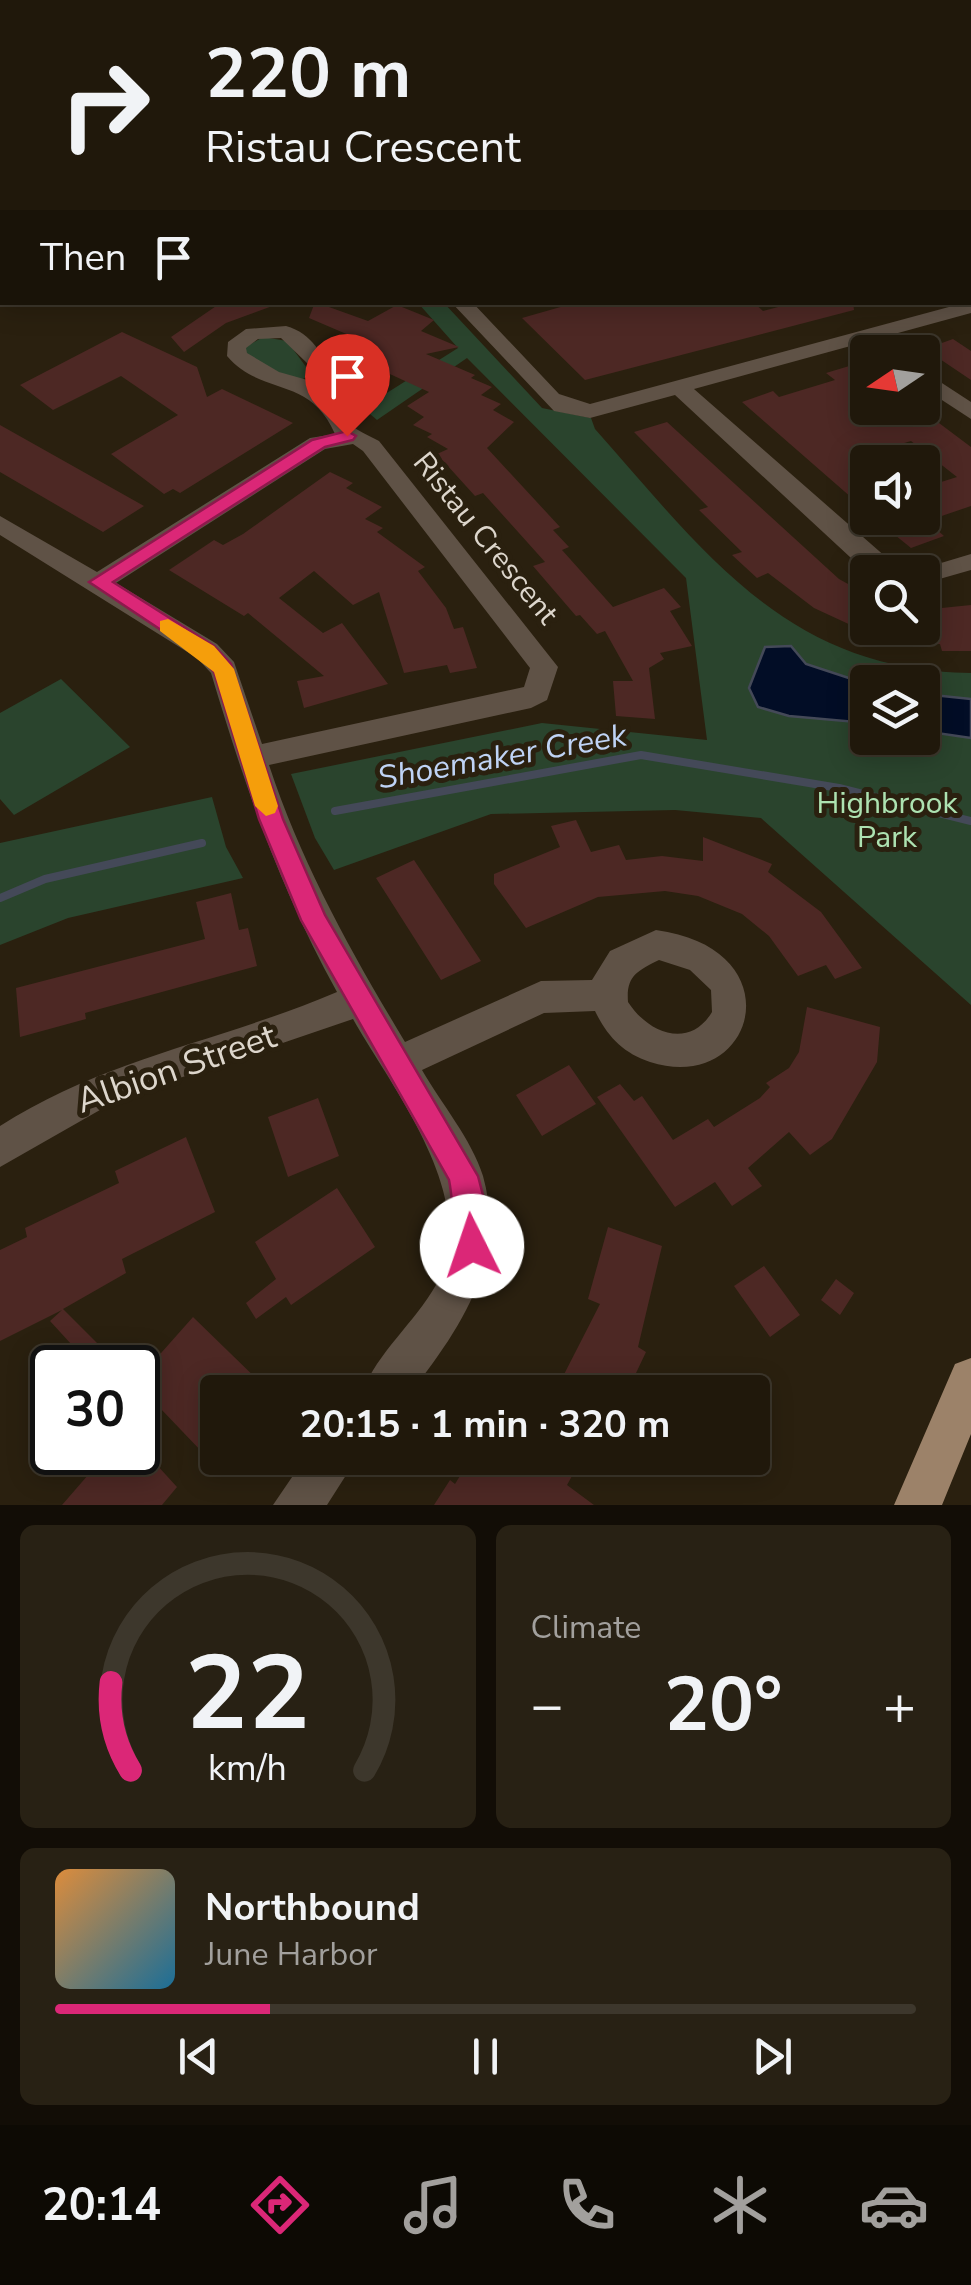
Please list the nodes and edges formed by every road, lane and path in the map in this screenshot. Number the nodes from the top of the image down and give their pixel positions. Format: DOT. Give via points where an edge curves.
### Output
graph roads {
  1 [pos="471,305"];
  2 [pos="971,307"];
  3 [pos="865,335"];
  4 [pos="850,339"];
  5 [pos="680,388"];
  6 [pos="940,389"];
  7 [pos="324,392"];
  8 [pos="971,412"];
  9 [pos="347,436"];
  10 [pos="0,524"];
  11 [pos="864,555"];
  12 [pos="971,562"];
  13 [pos="940,571"];
  14 [pos="99,582"];
  15 [pos="250,758"];
  16 [pos="608,995"];
  17 [pos="358,1000"];
  18 [pos="400,1062"];
  19 [pos="0,1148"];
  20 [pos="397,1375"];
  21 [pos="971,1380"];
  22 [pos="321,1475"];
  23 [pos="297,1505"];
  24 [pos="918,1505"];
  1 -- 5 [label="street" via="562,406 602,409"];
  2 -- 3 [label="street"];
  4 -- 5 [label="street"];
  5 -- 11 [label="street"];
  6 -- 8 [label="street"];
  7 -- 9 [label="street"];
  9 -- 14 [label="street" via="318,444"];
  9 -- 15 [label="street, Ristau Crescent" via="371,446 537,653 543,683 537,693 502,706"];
  10 -- 14 [label="street"];
  12 -- 13 [label="street"];
  14 -- 15 [label="street" via="207,651 224,669"];
  15 -- 17 [label="street" via="314,920"];
  16 -- 18 [label="street" via="541,996"];
  17 -- 18 [label="street"];
  17 -- 19 [label="street, Albion Street" via="110,1086 52,1112"];
  18 -- 20 [label="street" via="463,1176 472,1246 444,1314"];
  21 -- 24 [label="main road"];
  22 -- 23 [label="street"];
}
